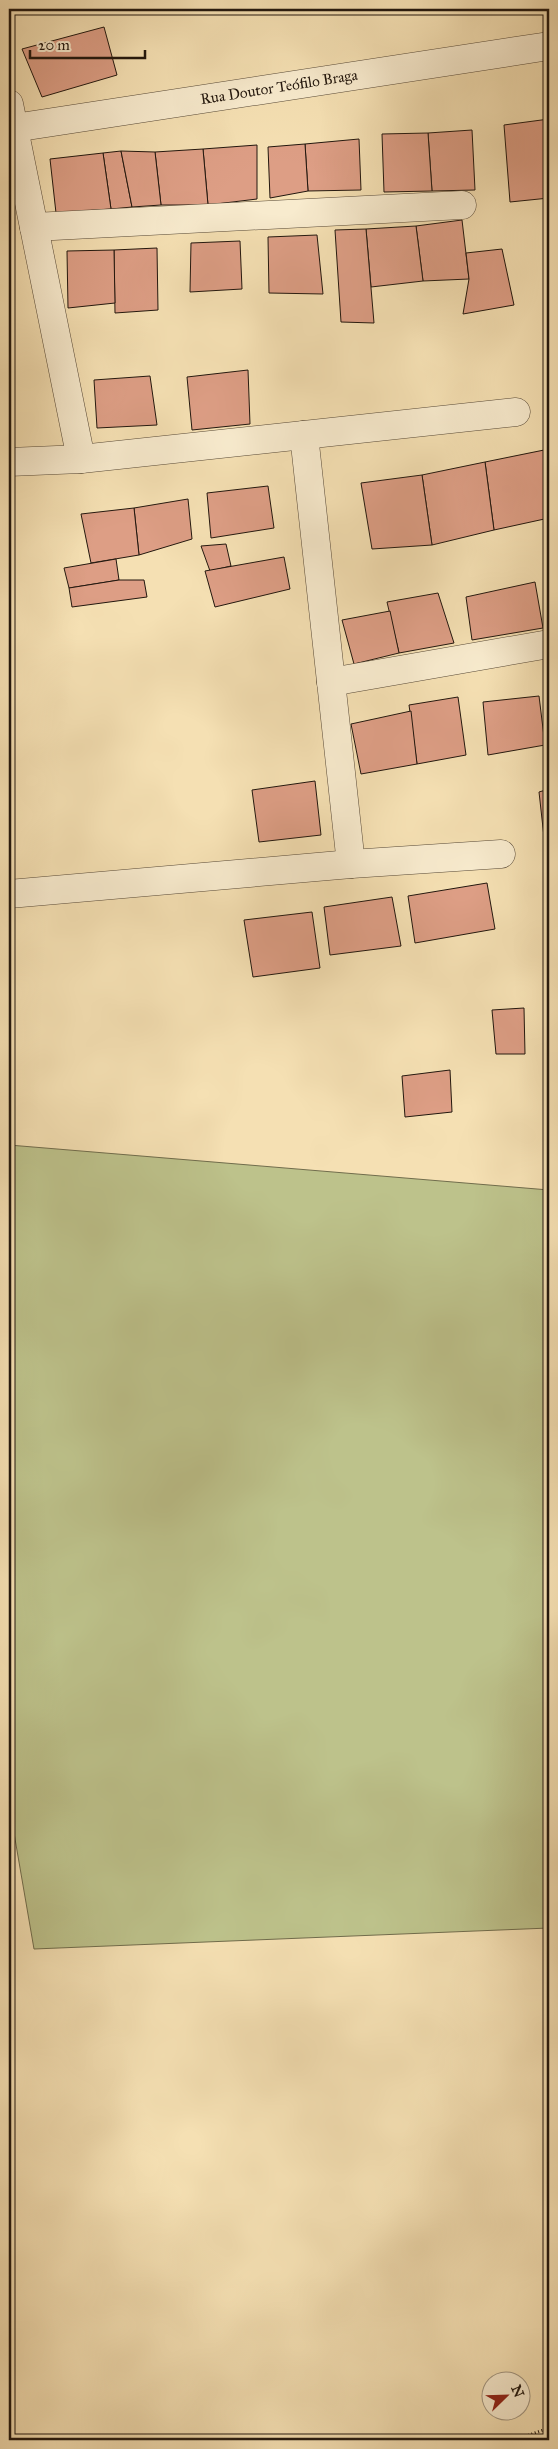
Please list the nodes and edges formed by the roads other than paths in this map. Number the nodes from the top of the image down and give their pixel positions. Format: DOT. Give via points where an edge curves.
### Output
graph roads {
  1 [pos="549,46"];
  2 [pos="11,120"];
  3 [pos="462,205"];
  4 [pos="34,226"];
  5 [pos="516,412"];
  6 [pos="304,435"];
  7 [pos="81,459"];
  8 [pos="9,462"];
  9 [pos="549,644"];
  10 [pos="331,682"];
  11 [pos="501,854"];
  12 [pos="351,864"];
  13 [pos="9,894"];
  1 -- 2 [label="street, Rua Doutor Teófilo Braga"];
  2 -- 4 [label="street"];
  3 -- 4 [label="street"];
  4 -- 7 [label="street"];
  5 -- 6 [label="street"];
  6 -- 7 [label="street"];
  6 -- 10 [label="street"];
  7 -- 8 [label="street"];
  9 -- 10 [label="street"];
  10 -- 12 [label="street"];
  11 -- 12 [label="street"];
  12 -- 13 [label="street"];
}
